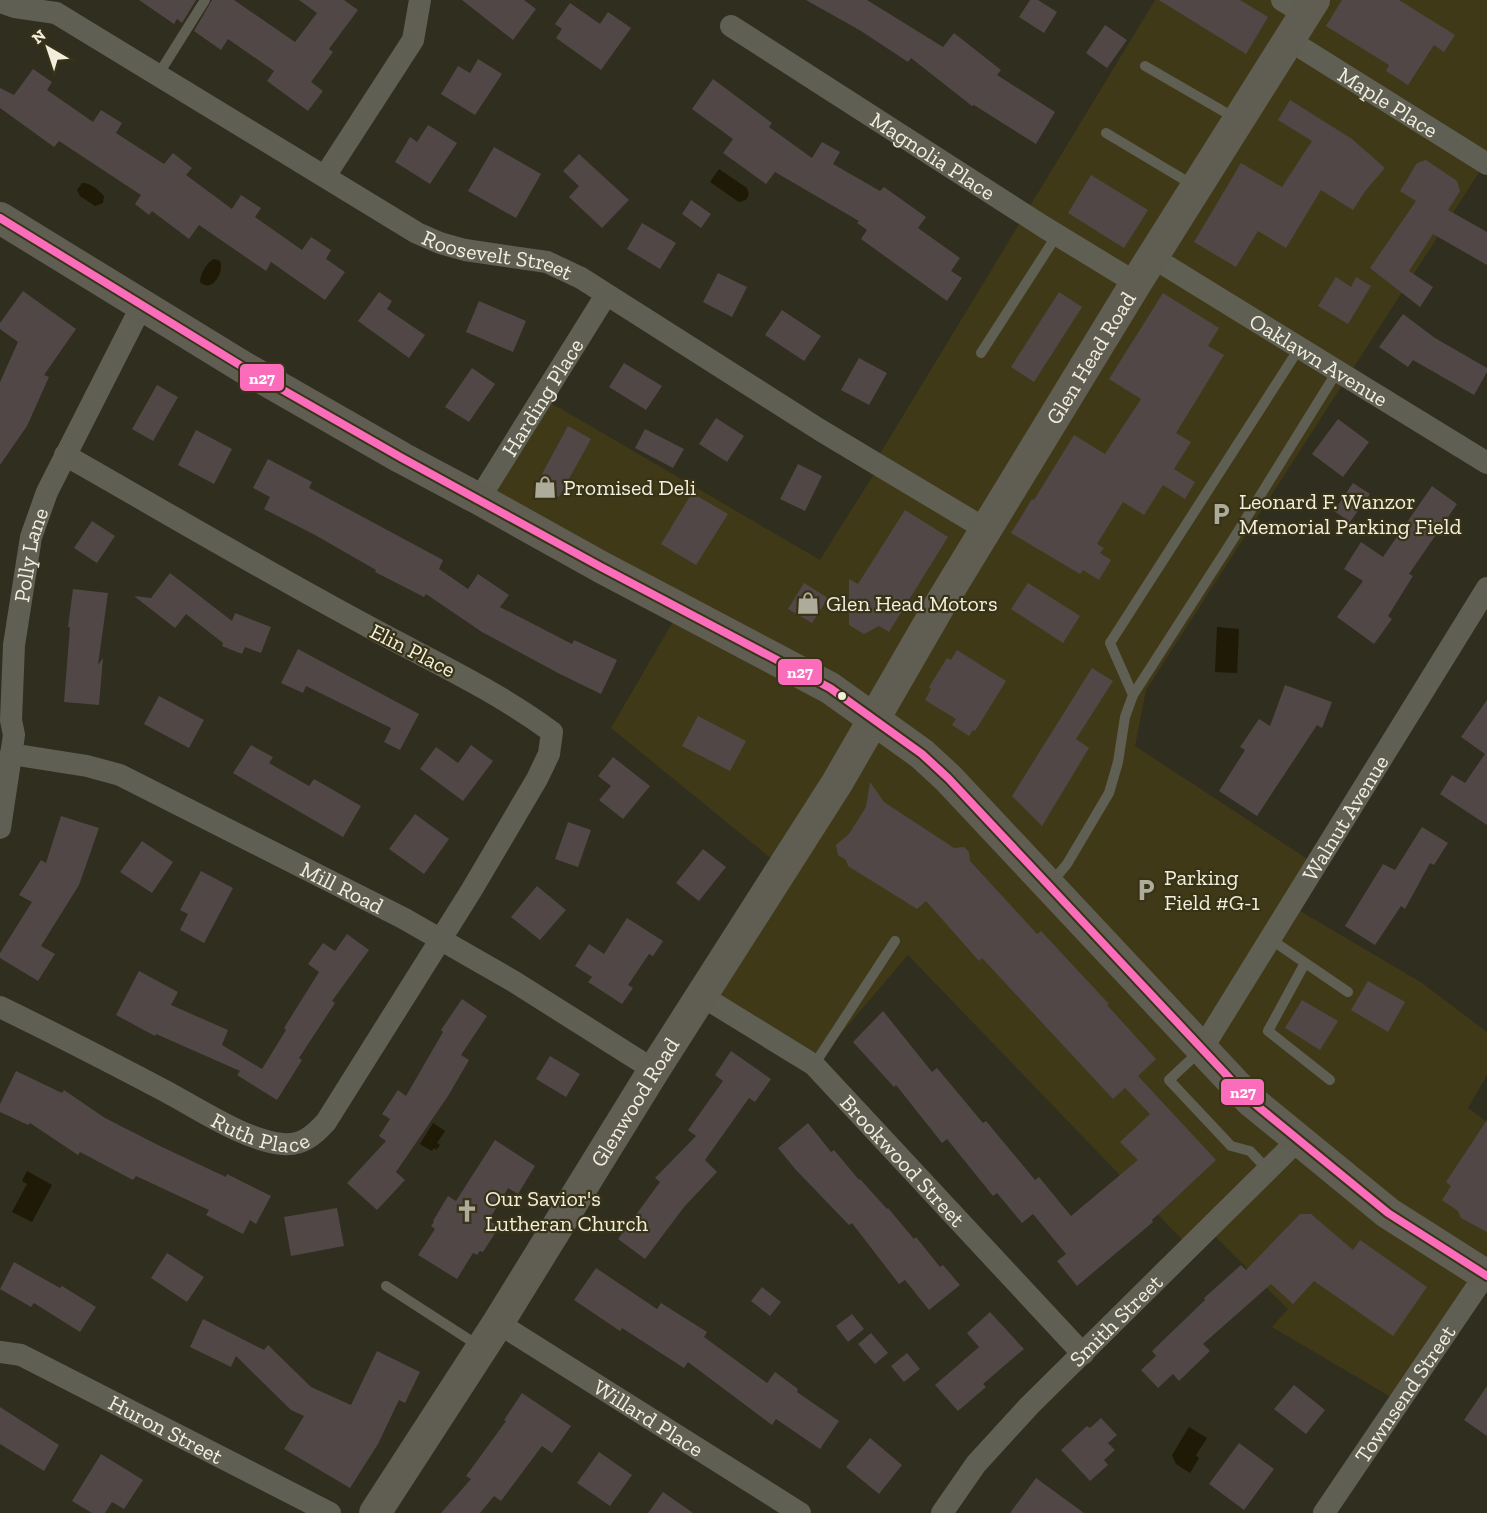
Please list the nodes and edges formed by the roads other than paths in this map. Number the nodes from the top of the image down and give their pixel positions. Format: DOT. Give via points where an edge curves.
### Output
graph roads {
  1 [pos="205,0"];
  2 [pos="420,0"];
  3 [pos="0,2"];
  4 [pos="1298,14"];
  5 [pos="731,26"];
  6 [pos="1145,66"];
  7 [pos="158,75"];
  8 [pos="1238,120"];
  9 [pos="1106,133"];
  10 [pos="1487,164"];
  11 [pos="325,176"];
  12 [pos="1196,186"];
  13 [pos="0,218"];
  14 [pos="1057,235"];
  15 [pos="1144,270"];
  16 [pos="606,295"];
  17 [pos="142,305"];
  18 [pos="1300,347"];
  19 [pos="981,353"];
  20 [pos="1338,370"];
  21 [pos="65,455"];
  22 [pos="1487,463"];
  23 [pos="479,499"];
  24 [pos="987,530"];
  25 [pos="1487,588"];
  26 [pos="7,647"];
  27 [pos="1133,695"];
  28 [pos="873,720"];
  29 [pos="11,754"];
  30 [pos="0,828"];
  31 [pos="1049,886"];
  32 [pos="1270,939"];
  33 [pos="439,940"];
  34 [pos="895,940"];
  35 [pos="1305,963"];
  36 [pos="1348,992"];
  37 [pos="702,996"];
  38 [pos="0,1007"];
  39 [pos="1202,1048"];
  40 [pos="814,1065"];
  41 [pos="654,1070"];
  42 [pos="1330,1080"];
  43 [pos="1299,1139"];
  44 [pos="1268,1170"];
  45 [pos="1486,1276"];
  46 [pos="386,1286"];
  47 [pos="490,1336"];
  48 [pos="0,1352"];
  49 [pos="1083,1354"];
  50 [pos="330,1513"];
  51 [pos="375,1513"];
  52 [pos="800,1513"];
  53 [pos="942,1513"];
  54 [pos="1324,1513"];
  1 -- 7 [label="lane"];
  2 -- 11 [label="street" via="412,40"];
  3 -- 7 [label="street, Roosevelt Street" via="56,13"];
  4 -- 8 [label="main road, Glen Head Road"];
  4 -- 10 [label="street, Maple Place"];
  5 -- 14 [label="street, Magnolia Place"];
  6 -- 8 [label="lane"];
  7 -- 11 [label="street, Roosevelt Street"];
  8 -- 12 [label="main road, Glen Head Road"];
  9 -- 12 [label="lane"];
  11 -- 16 [label="street, Roosevelt Street" via="440,243 547,262"];
  12 -- 15 [label="main road, Glen Head Road"];
  13 -- 17 [label="main road"];
  14 -- 15 [label="street, Magnolia Place"];
  14 -- 19 [label="lane"];
  15 -- 18 [label="street, Oaklawn Avenue"];
  15 -- 24 [label="main road, Glen Head Road"];
  16 -- 23 [label="street, Harding Place"];
  16 -- 24 [label="street, Roosevelt Street"];
  17 -- 21 [label="street, Polly Lane"];
  17 -- 23 [label="main road" via="253,373"];
  18 -- 20 [label="street, Oaklawn Avenue"];
  18 -- 27 [label="lane" via="1110,643"];
  20 -- 22 [label="street, Oaklawn Avenue"];
  20 -- 27 [label="lane"];
  21 -- 26 [label="street, Polly Lane" via="31,537"];
  21 -- 33 [label="street, Elin Place" via="468,678 552,732 549,754 537,779"];
  23 -- 28 [label="main road" via="830,688"];
  24 -- 28 [label="main road, Glen Head Road"];
  25 -- 32 [label="street, Walnut Avenue"];
  26 -- 29 [label="street, Polly Lane" via="14,735"];
  27 -- 31 [label="lane" via="1109,793 1067,864"];
  28 -- 31 [label="main road" via="922,754 948,778"];
  28 -- 37 [label="main road, Glenwood Road"];
  29 -- 30 [label="street, Polly Lane"];
  29 -- 33 [label="street, Mill Road" via="120,775 403,918"];
  31 -- 39 [label="main road"];
  32 -- 35 [label="lane"];
  32 -- 39 [label="street, Walnut Avenue"];
  33 -- 38 [label="street, Ruth Place" via="326,1122 313,1136 298,1143 263,1140 244,1132"];
  33 -- 41 [label="street, Mill Road" via="513,981"];
  34 -- 40 [label="lane"];
  35 -- 36 [label="lane"];
  35 -- 42 [label="lane" via="1268,1031"];
  37 -- 40 [label="street, Brookwood Street"];
  37 -- 41 [label="main road, Glenwood Road"];
  39 -- 43 [label="main road" via="1250,1100"];
  39 -- 44 [label="lane" via="1169,1080 1231,1146 1250,1151"];
  40 -- 49 [label="street, Brookwood Street"];
  41 -- 47 [label="main road, Glenwood Road"];
  43 -- 44 [label="street, Smith Street"];
  43 -- 45 [label="main road" via="1388,1213"];
  44 -- 49 [label="street, Smith Street"];
  45 -- 54 [label="street, Townsend Street"];
  46 -- 47 [label="lane"];
  47 -- 51 [label="main road, Glenwood Road"];
  47 -- 52 [label="street, Willard Place"];
  48 -- 50 [label="street, Huron Street" via="21,1355"];
  49 -- 53 [label="street, Smith Street" via="976,1464"];
}
